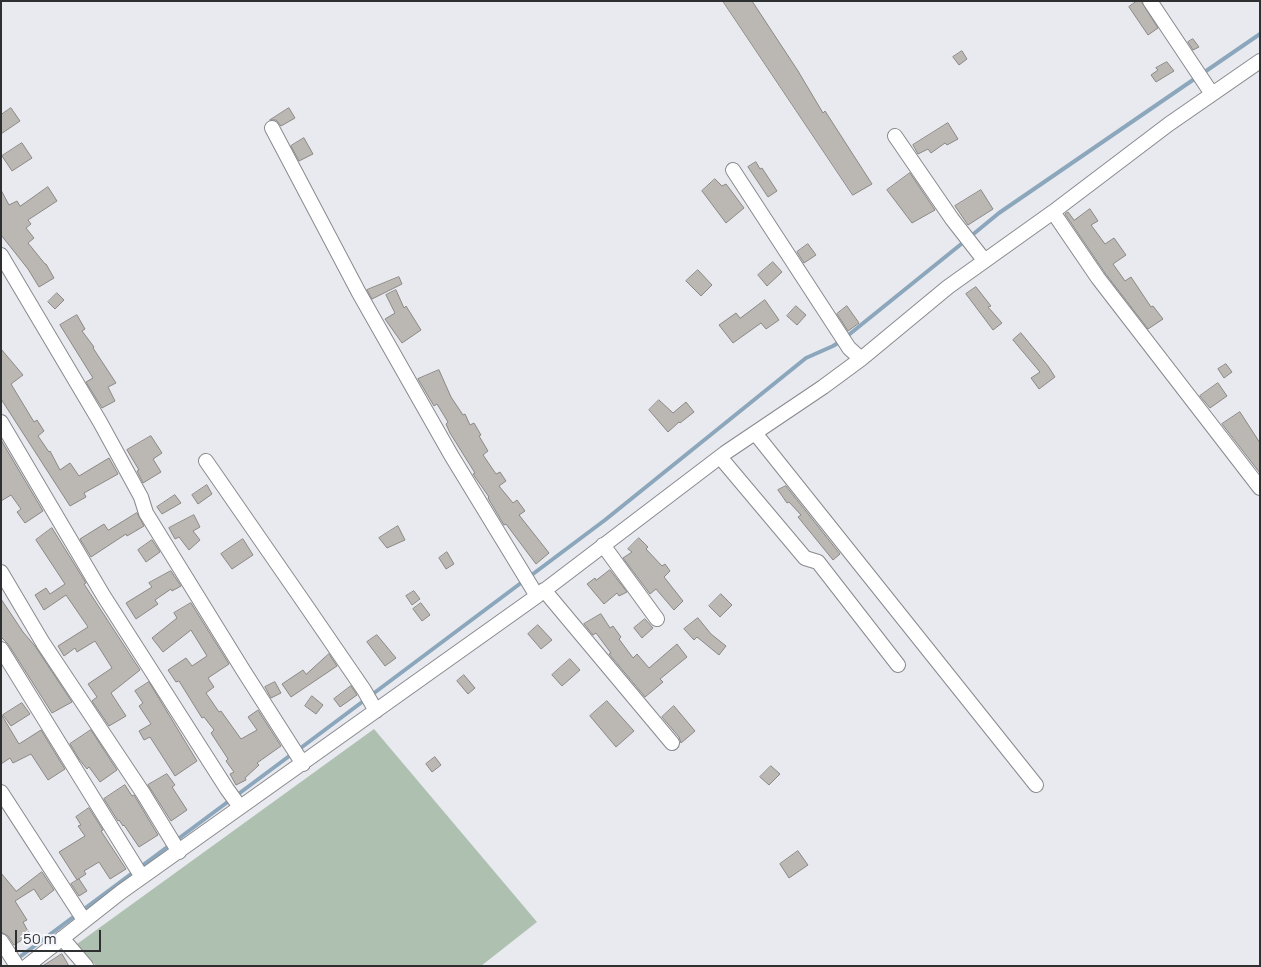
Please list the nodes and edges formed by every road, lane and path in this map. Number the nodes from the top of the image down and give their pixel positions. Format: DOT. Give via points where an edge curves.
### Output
graph roads {
  1 [pos="1150,1"];
  2 [pos="1260,62"];
  3 [pos="1212,94"];
  4 [pos="272,128"];
  5 [pos="894,136"];
  6 [pos="733,170"];
  7 [pos="1053,212"];
  8 [pos="1,255"];
  9 [pos="984,260"];
  10 [pos="861,359"];
  11 [pos="1,422"];
  12 [pos="755,433"];
  13 [pos="720,457"];
  14 [pos="206,461"];
  15 [pos="1260,488"];
  16 [pos="603,545"];
  17 [pos="1,572"];
  18 [pos="534,586"];
  19 [pos="657,619"];
  20 [pos="1,649"];
  21 [pos="898,665"];
  22 [pos="374,708"];
  23 [pos="672,743"];
  24 [pos="298,755"];
  25 [pos="1036,786"];
  26 [pos="1,792"];
  27 [pos="239,805"];
  28 [pos="177,850"];
  29 [pos="139,872"];
  30 [pos="84,919"];
  31 [pos="62,938"];
  32 [pos="4,946"];
  33 [pos="18,966"];
  34 [pos="26,966"];
  35 [pos="86,966"];
  1 -- 3 [label="street"];
  2 -- 3 [label="street"];
  3 -- 7 [label="street"];
  4 -- 18 [label="street" via="441,438"];
  5 -- 9 [label="street"];
  6 -- 10 [label="street" via="849,348"];
  7 -- 9 [label="street"];
  7 -- 15 [label="street" via="1098,278"];
  8 -- 24 [label="street" via="100,422 141,497 146,513"];
  9 -- 10 [label="street"];
  10 -- 12 [label="street"];
  11 -- 27 [label="street" via="102,595"];
  12 -- 13 [label="street"];
  12 -- 25 [label="street"];
  13 -- 16 [label="street"];
  13 -- 21 [label="street" via="804,558 818,562"];
  14 -- 22 [label="street"];
  16 -- 18 [label="street"];
  16 -- 19 [label="street"];
  17 -- 28 [label="street"];
  18 -- 22 [label="street"];
  18 -- 23 [label="street"];
  20 -- 29 [label="street"];
  22 -- 24 [label="street"];
  24 -- 27 [label="street"];
  26 -- 30 [label="street"];
  27 -- 28 [label="street"];
  28 -- 29 [label="street"];
  29 -- 30 [label="street"];
  30 -- 31 [label="street"];
  31 -- 34 [label="street"];
  31 -- 35 [label="street"];
  32 -- 33 [label="street"];
}
